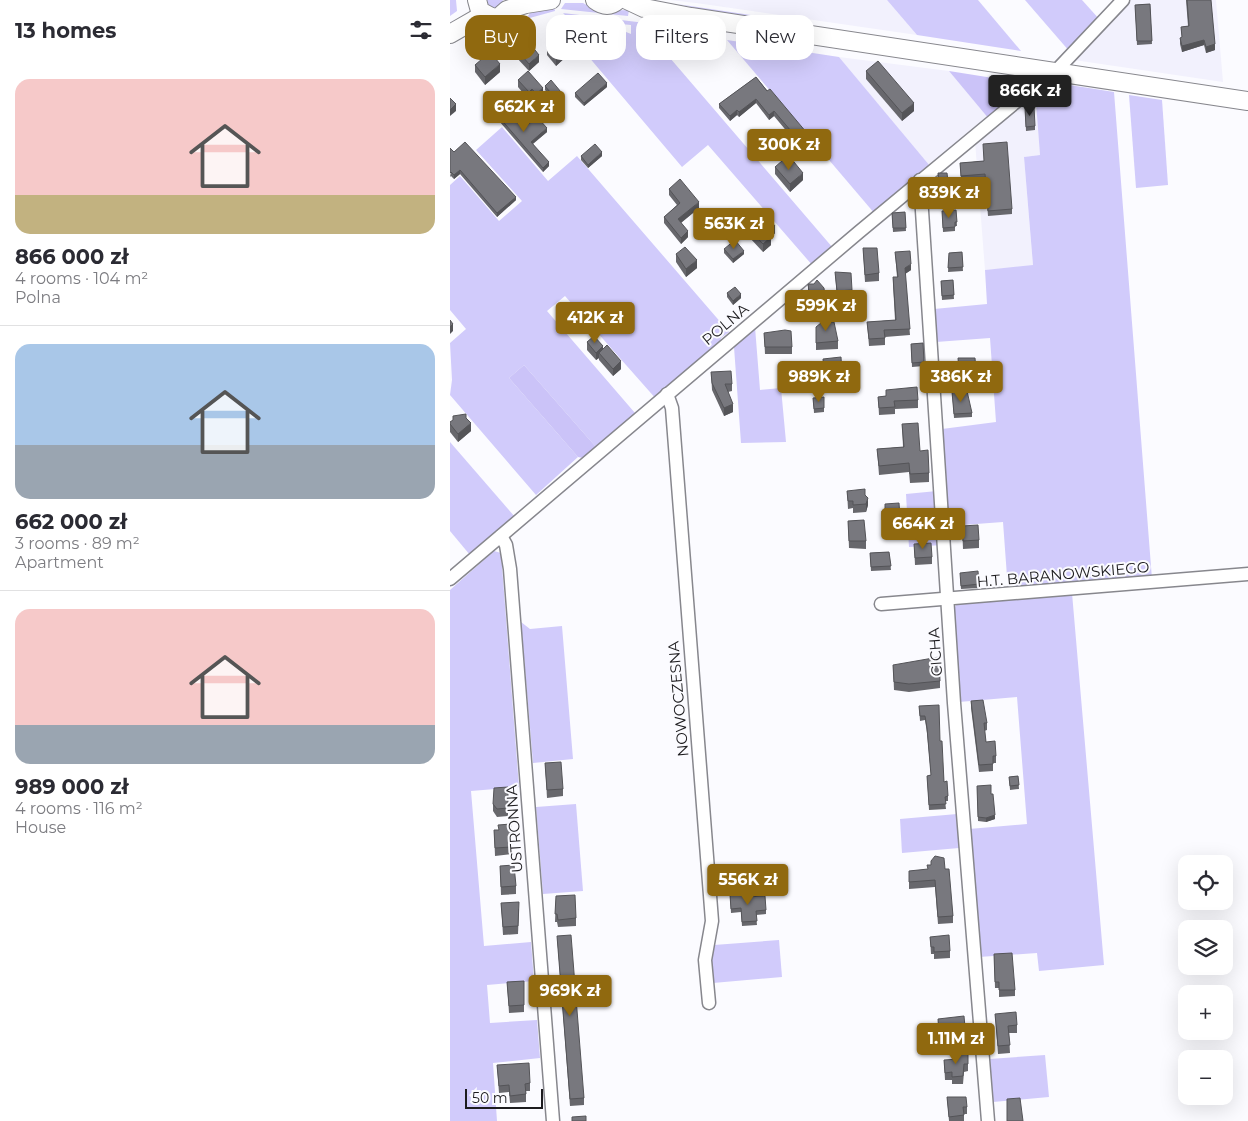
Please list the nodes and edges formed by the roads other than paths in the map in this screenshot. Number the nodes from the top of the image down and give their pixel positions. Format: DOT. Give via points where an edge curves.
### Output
graph roads {
  1 [pos="551,0"];
  2 [pos="595,0"];
  3 [pos="618,0"];
  4 [pos="627,0"];
  5 [pos="1123,0"];
  6 [pos="508,5"];
  7 [pos="480,7"];
  8 [pos="450,34"];
  9 [pos="1034,69"];
  10 [pos="1054,72"];
  11 [pos="1248,101"];
  12 [pos="920,180"];
  13 [pos="667,394"];
  14 [pos="501,536"];
  15 [pos="1248,574"];
  16 [pos="450,579"];
  17 [pos="948,600"];
  18 [pos="882,604"];
  19 [pos="709,1003"];
  20 [pos="553,1121"];
  21 [pos="988,1121"];
  1 -- 6 [label="main road"];
  2 -- 3 [label="main road" via="604,5"];
  4 -- 9 [label="main road" via="654,10 691,17"];
  5 -- 10 [label="street"];
  6 -- 7 [label="main road" via="499,17 493,18"];
  7 -- 8 [label="main road"];
  9 -- 10 [label="main road"];
  9 -- 12 [label="street, POLNA" via="1032,82 1023,96"];
  10 -- 11 [label="main road"];
  12 -- 13 [label="street, POLNA"];
  12 -- 17 [label="street, CICHA"];
  13 -- 14 [label="street, POLNA"];
  13 -- 19 [label="street, NOWOCZESNA" via="672,408 712,921 705,960"];
  14 -- 16 [label="street, POLNA"];
  14 -- 20 [label="street, USTRONNA" via="510,569"];
  15 -- 17 [label="street, H.T. BARANOWSKIEGO"];
  17 -- 18 [label="street, H.T. BARANOWSKIEGO"];
  17 -- 21 [label="street, CICHA"];
}
